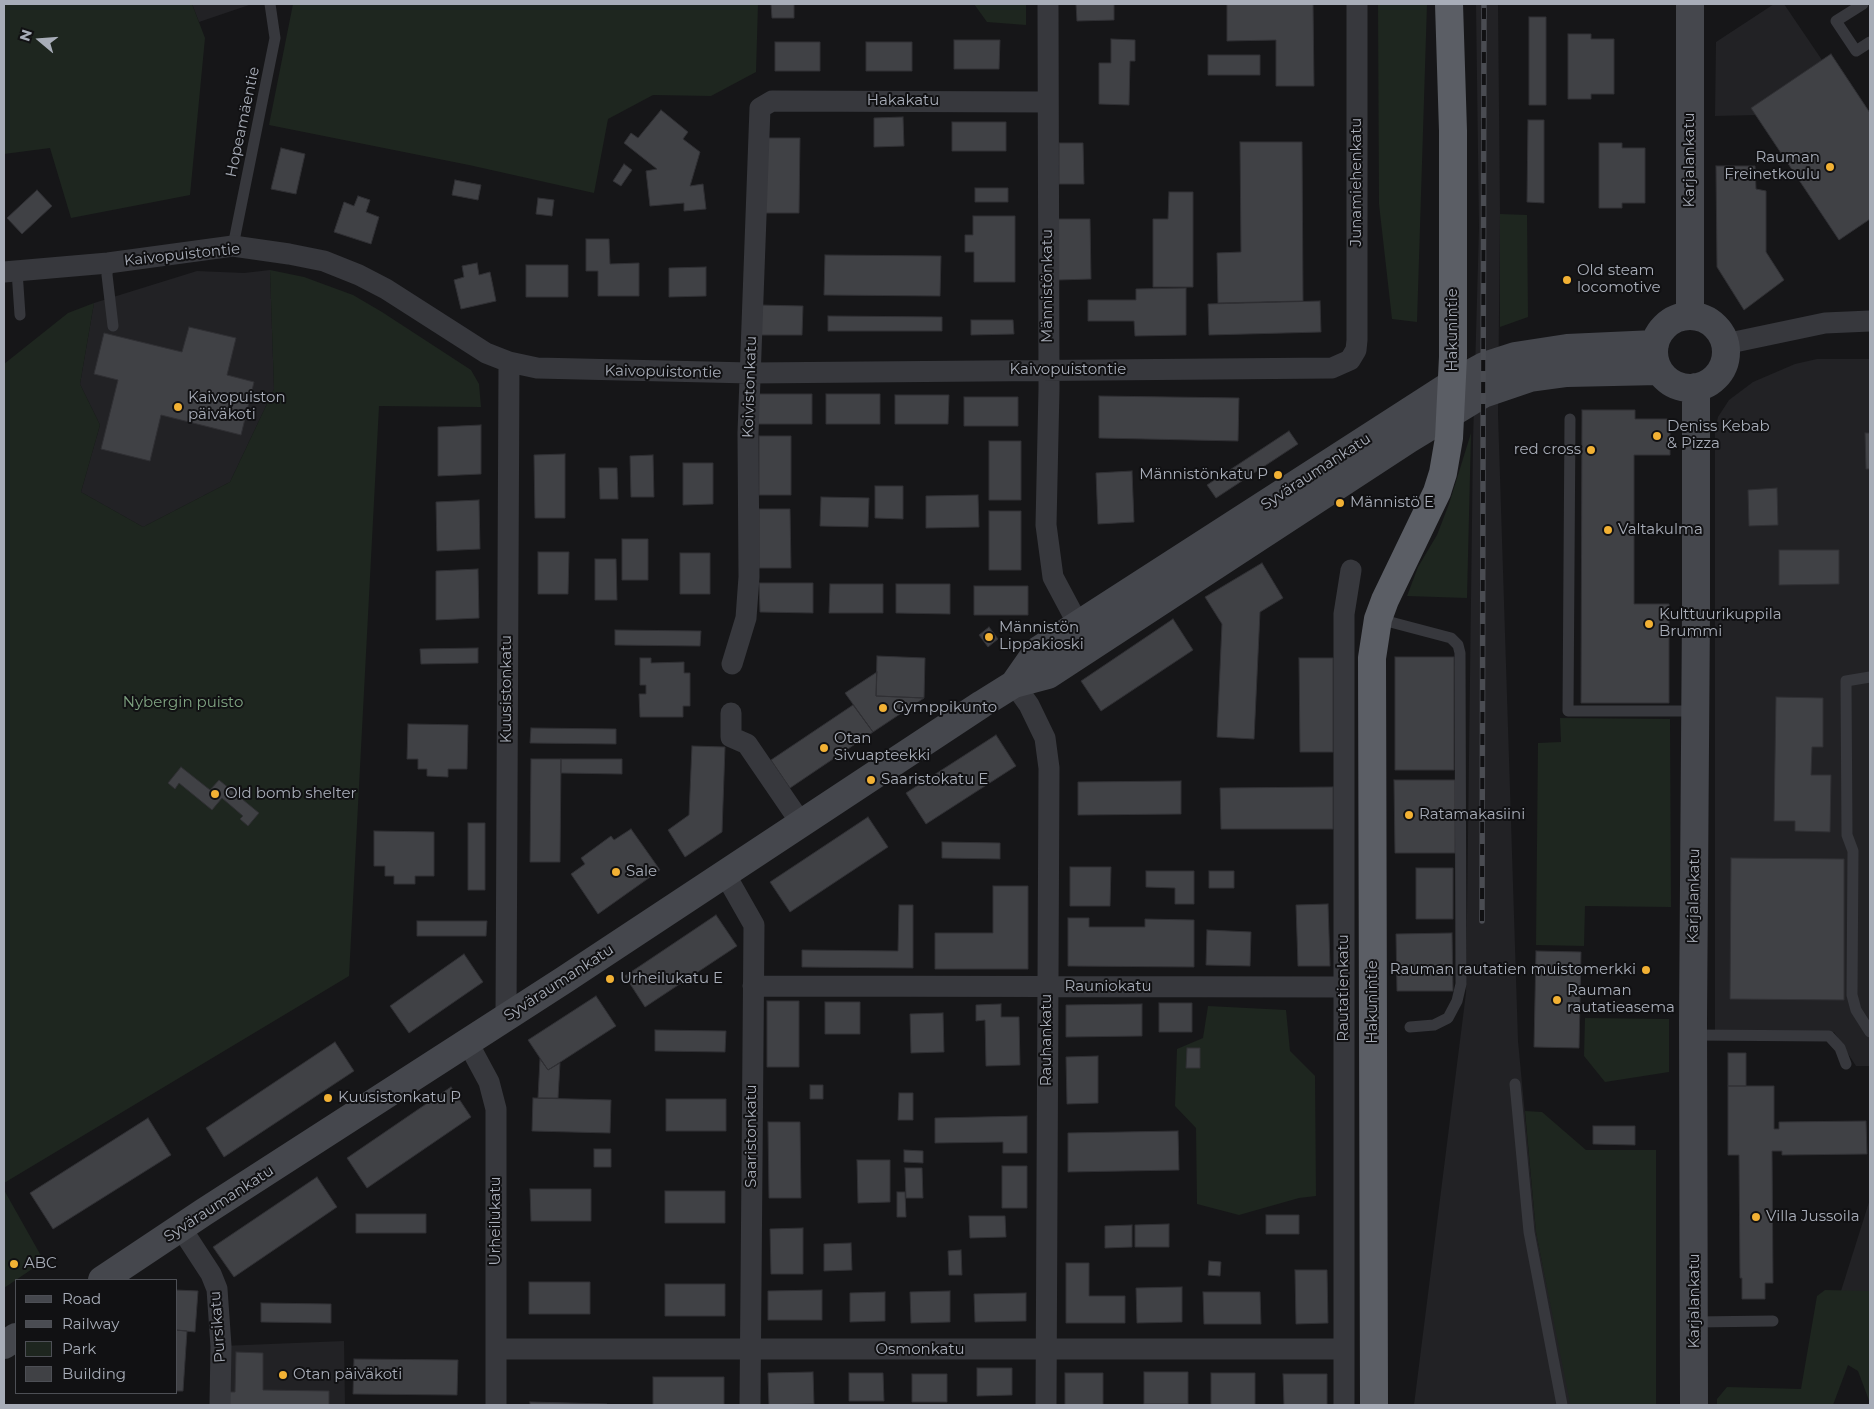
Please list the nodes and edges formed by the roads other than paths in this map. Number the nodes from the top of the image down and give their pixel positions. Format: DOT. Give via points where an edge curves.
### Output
graph roads {
  1 [pos="270,4"];
  2 [pos="1048,4"];
  3 [pos="1357,4"];
  4 [pos="1449,4"];
  5 [pos="1690,4"];
  6 [pos="1863,4"];
  7 [pos="1870,42"];
  8 [pos="1048,102"];
  9 [pos="760,108"];
  10 [pos="233,246"];
  11 [pos="108,263"];
  12 [pos="10,271"];
  13 [pos="20,315"];
  14 [pos="1690,316"];
  15 [pos="1870,321"];
  16 [pos="113,326"];
  17 [pos="1655,344"];
  18 [pos="1725,344"];
  19 [pos="1350,360"];
  20 [pos="509,362"];
  21 [pos="1049,370"];
  22 [pos="1659,371"];
  23 [pos="750,373"];
  24 [pos="1696,388"];
  25 [pos="1443,404"];
  26 [pos="1570,419"];
  27 [pos="1351,570"];
  28 [pos="1382,610"];
  29 [pos="1077,624"];
  30 [pos="1091,647"];
  31 [pos="732,664"];
  32 [pos="1870,677"];
  33 [pos="1014,684"];
  34 [pos="1696,711"];
  35 [pos="731,713"];
  36 [pos="801,823"];
  37 [pos="725,874"];
  38 [pos="753,986"];
  39 [pos="1047,987"];
  40 [pos="1344,987"];
  41 [pos="506,1016"];
  42 [pos="1410,1027"];
  43 [pos="1870,1032"];
  44 [pos="1694,1035"];
  45 [pos="468,1043"];
  46 [pos="1846,1064"];
  47 [pos="1515,1084"];
  48 [pos="180,1228"];
  49 [pos="104,1279"];
  50 [pos="1773,1321"];
  51 [pos="1695,1322"];
  52 [pos="15,1338"];
  53 [pos="4,1345"];
  54 [pos="496,1348"];
  55 [pos="1344,1349"];
  56 [pos="750,1350"];
  57 [pos="1047,1350"];
  58 [pos="220,1405"];
  59 [pos="496,1405"];
  60 [pos="750,1405"];
  61 [pos="1046,1405"];
  62 [pos="1344,1405"];
  63 [pos="1374,1405"];
  64 [pos="1562,1405"];
  65 [pos="1694,1405"];
  1 -- 10 [label="lane, Hopeamäentie" via="275,38"];
  2 -- 8 [label="street, Männistönkatu"];
  3 -- 19 [label="street, Junamiehenkatu" via="1357,340"];
  4 -- 25 [label="highway, Hakunintie" via="1453,131"];
  5 -- 14 [label="main road, Karjalankatu"];
  6 -- 7 [label="lane" via="1836,21 1856,51"];
  8 -- 9 [label="street, Hakakatu" via="772,100"];
  8 -- 21 [label="street, Männistönkatu"];
  9 -- 23 [label="street, Koivistonkatu"];
  10 -- 11 [label="street, Kaivopuistontie"];
  10 -- 20 [label="street, Kaivopuistontie" via="324,261 386,289 486,353"];
  11 -- 12 [label="street, Kaivopuistontie"];
  11 -- 16 [label="lane"];
  12 -- 13 [label="lane"];
  14 -- 17 [label="main road" via="1669,323 1661,330"];
  14 -- 18 [label="main road" via="1714,325"];
  15 -- 18 [label="street" via="1825,323"];
  17 -- 22 [label="main road" via="1655,362"];
  17 -- 25 [label="main road, Syväraumankatu" via="1567,348 1515,356 1484,366"];
  18 -- 24 [label="main road" via="1722,369 1708,383"];
  19 -- 21 [label="street, Kaivopuistontie" via="1332,368"];
  20 -- 23 [label="street, Kaivopuistontie" via="567,370"];
  20 -- 41 [label="street, Kuusistonkatu"];
  21 -- 23 [label="street, Kaivopuistontie"];
  21 -- 29 [label="street, Männistönkatu" via="1048,554 1053,577"];
  22 -- 24 [label="main road" via="1675,385"];
  22 -- 25 [label="main road, Syväraumankatu" via="1567,373 1530,378"];
  23 -- 31 [label="street, Koivistonkatu" via="746,618"];
  24 -- 34 [label="main road, Karjalankatu"];
  25 -- 28 [label="highway, Hakunintie" via="1446,461 1437,492"];
  25 -- 29 [label="main road, Syväraumankatu" via="1284,493"];
  25 -- 30 [label="main road, Syväraumankatu"];
  26 -- 34 [label="lane" via="1568,711"];
  27 -- 40 [label="street, Rautatienkatu" via="1344,614"];
  28 -- 42 [label="lane" via="1451,638 1460,653 1460,984 1457,1001 1448,1018 1434,1025"];
  28 -- 63 [label="highway, Hakunintie" via="1372,658"];
  29 -- 30 [label="street, Männistönkatu"];
  29 -- 33 [label="main road, Syväraumankatu" via="1037,651"];
  30 -- 33 [label="main road, Syväraumankatu" via="1048,675"];
  32 -- 43 [label="lane" via="1846,681 1846,811 1847,835 1853,851 1852,995 1856,1010"];
  33 -- 36 [label="main road, Syväraumankatu"];
  33 -- 39 [label="street, Rauhankatu" via="1029,704 1045,738 1049,768"];
  34 -- 44 [label="main road, Karjalankatu"];
  35 -- 36 [label="street" via="731,737 747,744"];
  36 -- 37 [label="main road, Syväraumankatu"];
  37 -- 38 [label="street, Saaristonkatu" via="754,925"];
  37 -- 41 [label="main road, Syväraumankatu"];
  38 -- 39 [label="street, Rauniokatu"];
  38 -- 56 [label="street, Saaristonkatu"];
  39 -- 40 [label="street, Rauniokatu"];
  39 -- 57 [label="street, Rauhankatu"];
  40 -- 55 [label="street, Rautatienkatu"];
  41 -- 45 [label="main road, Syväraumankatu"];
  44 -- 46 [label="lane" via="1829,1036 1840,1048"];
  44 -- 51 [label="main road, Karjalankatu"];
  45 -- 48 [label="main road, Syväraumankatu"];
  45 -- 54 [label="street, Urheilukatu" via="489,1082 496,1109"];
  47 -- 64 [label="lane" via="1529,1232"];
  48 -- 49 [label="main road, Syväraumankatu"];
  48 -- 58 [label="street, Pursikatu" via="217,1289 221,1346"];
  50 -- 51 [label="lane"];
  51 -- 65 [label="main road, Karjalankatu"];
  52 -- 53 [label="main road"];
  54 -- 56 [label="street, Osmonkatu"];
  54 -- 59 [label="street, Urheilukatu"];
  55 -- 57 [label="street, Osmonkatu"];
  55 -- 62 [label="street, Rautatienkatu"];
  56 -- 57 [label="street, Osmonkatu"];
  56 -- 60 [label="street, Saaristonkatu"];
  57 -- 61 [label="street, Rauhankatu"];
}
